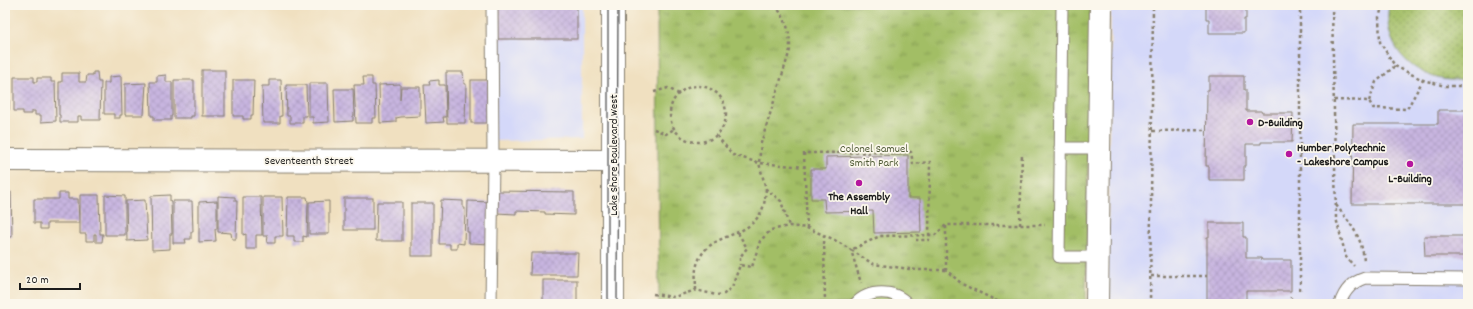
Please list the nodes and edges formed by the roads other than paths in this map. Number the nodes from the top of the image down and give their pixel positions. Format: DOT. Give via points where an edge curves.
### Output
graph roads {
  1 [pos="492,5"];
  2 [pos="613,5"];
  3 [pos="1062,5"];
  4 [pos="1101,5"];
  5 [pos="1060,148"];
  6 [pos="1099,148"];
  7 [pos="5,160"];
  8 [pos="493,160"];
  9 [pos="613,161"];
  10 [pos="1098,256"];
  11 [pos="1468,279"];
  12 [pos="491,304"];
  13 [pos="613,304"];
  14 [pos="855,304"];
  15 [pos="908,304"];
  16 [pos="1097,304"];
  17 [pos="1340,304"];
  1 -- 8 [label="lane"];
  2 -- 9 [label="street, Lake Shore Boulevard West"];
  3 -- 5 [label="lane"];
  4 -- 6 [label="street"];
  5 -- 6 [label="lane"];
  5 -- 10 [label="lane" via="1058,257"];
  6 -- 10 [label="street"];
  7 -- 8 [label="street, Seventeenth Street"];
  8 -- 9 [label="street, Seventeenth Street"];
  8 -- 12 [label="lane"];
  9 -- 13 [label="street, Lake Shore Boulevard West"];
  10 -- 16 [label="street"];
  11 -- 17 [label="lane" via="1365,278 1352,284"];
  14 -- 15 [label="lane" via="876,293 896,295"];
}
